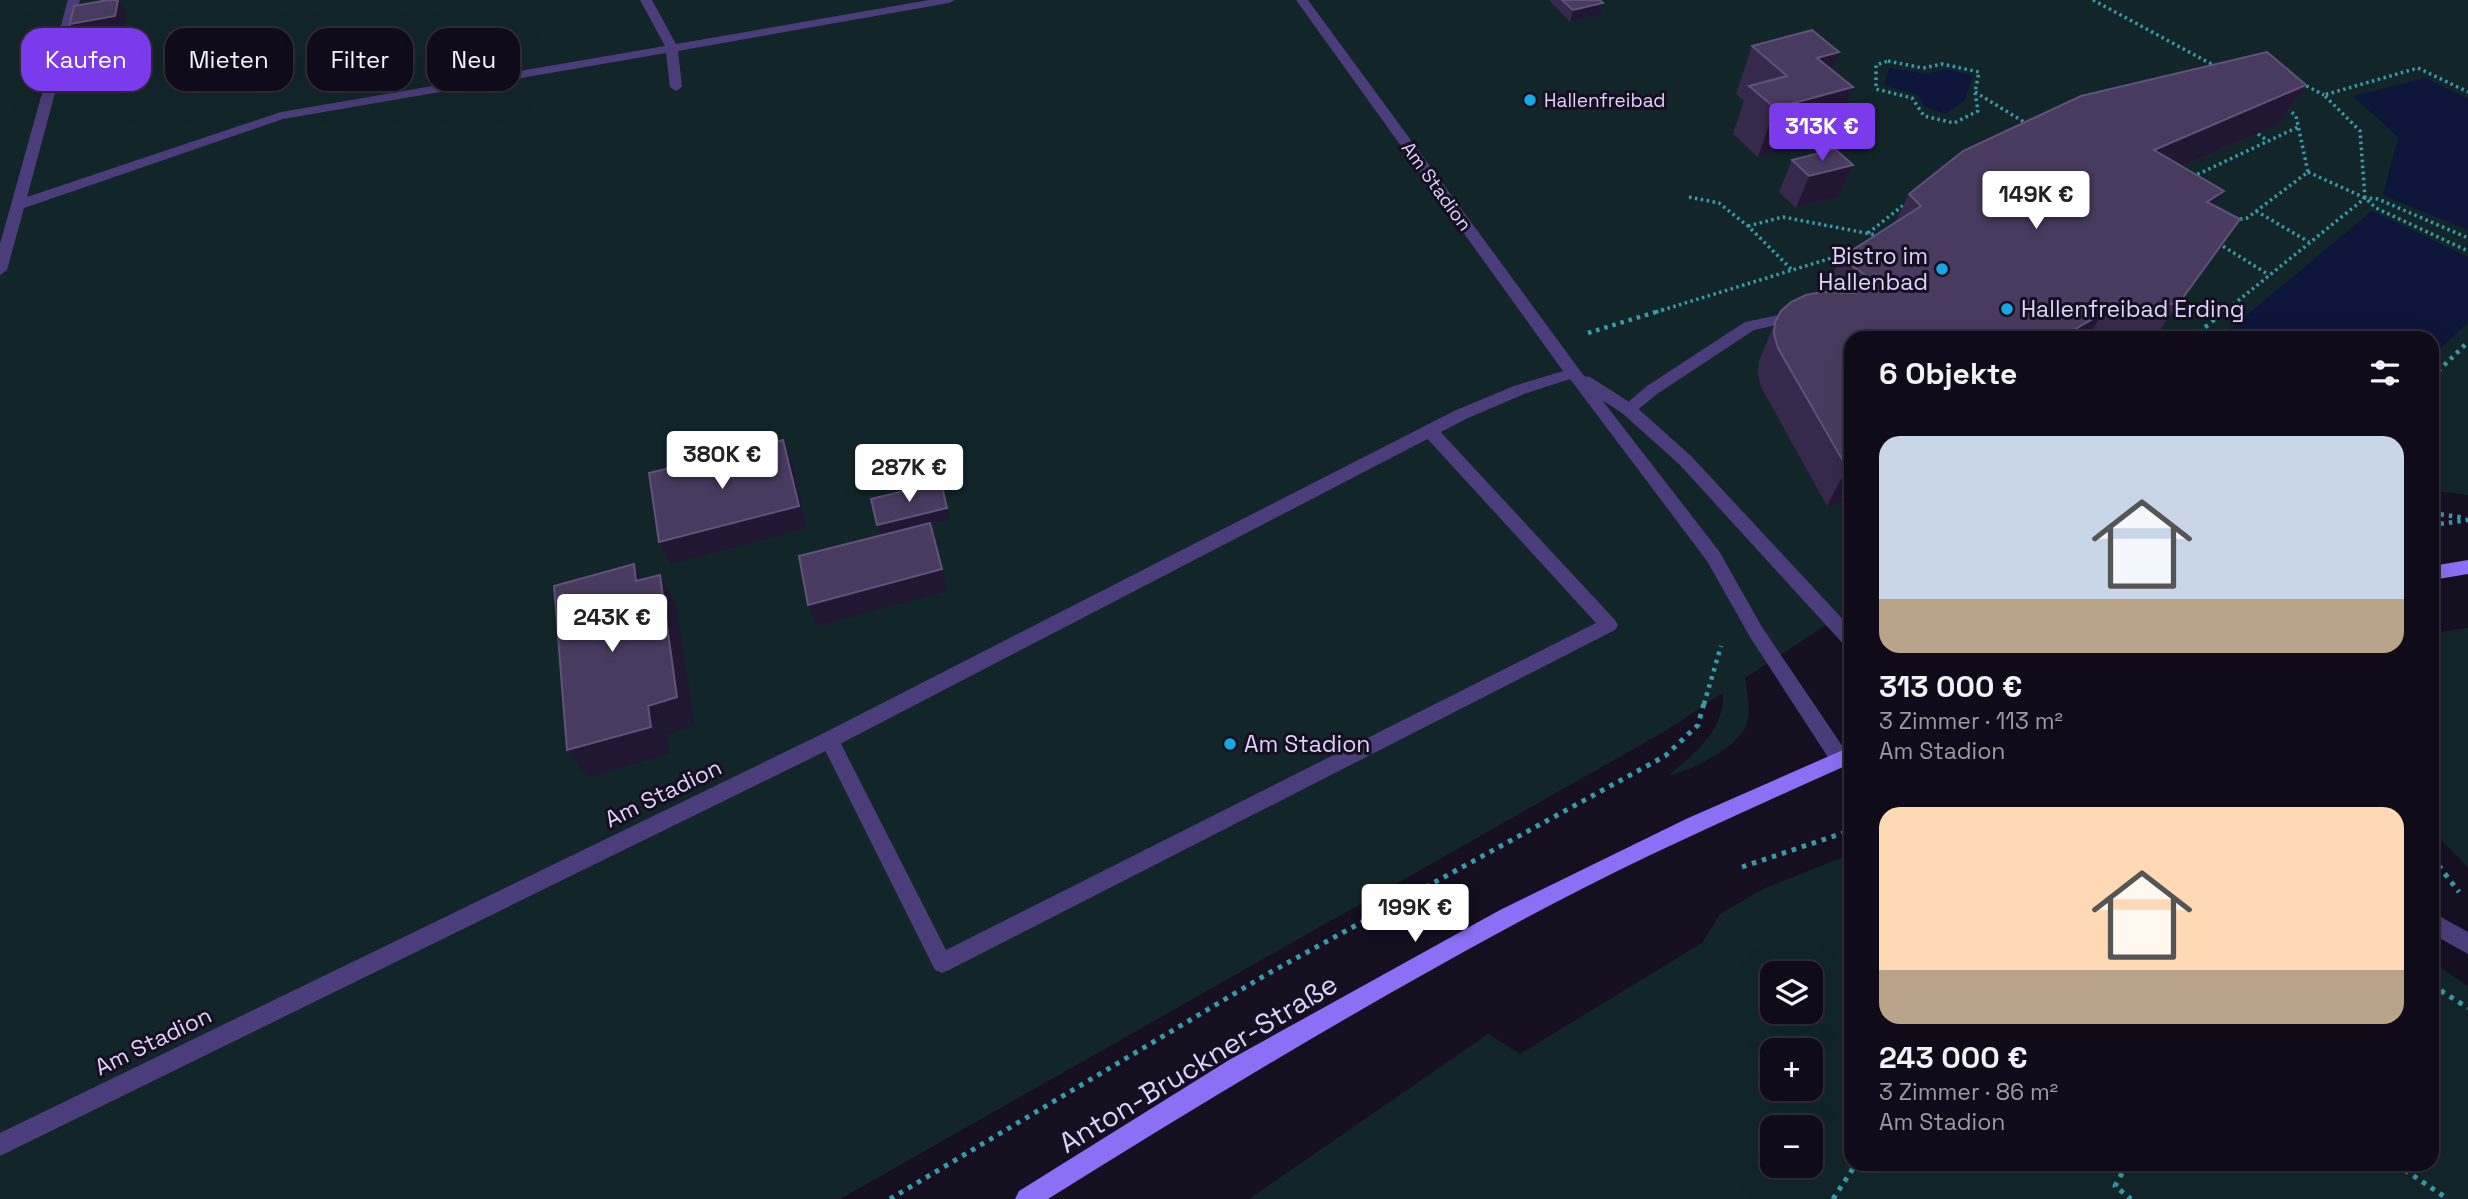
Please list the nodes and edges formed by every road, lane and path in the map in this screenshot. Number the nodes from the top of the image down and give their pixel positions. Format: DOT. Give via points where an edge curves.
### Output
graph roads {
  1 [pos="74,0"];
  2 [pos="646,0"];
  3 [pos="949,0"];
  4 [pos="1302,0"];
  5 [pos="2093,0"];
  6 [pos="672,48"];
  7 [pos="2217,67"];
  8 [pos="2293,78"];
  9 [pos="676,87"];
  10 [pos="1975,92"];
  11 [pos="2468,92"];
  12 [pos="2324,96"];
  13 [pos="2278,100"];
  14 [pos="2033,127"];
  15 [pos="2298,127"];
  16 [pos="2258,134"];
  17 [pos="2268,141"];
  18 [pos="2308,172"];
  19 [pos="2186,180"];
  20 [pos="1689,197"];
  21 [pos="1915,197"];
  22 [pos="2365,198"];
  23 [pos="18,205"];
  24 [pos="2256,211"];
  25 [pos="2227,215"];
  26 [pos="2237,221"];
  27 [pos="1748,226"];
  28 [pos="2229,228"];
  29 [pos="1867,233"];
  30 [pos="2222,234"];
  31 [pos="1886,237"];
  32 [pos="2468,238"];
  33 [pos="2309,242"];
  34 [pos="1856,251"];
  35 [pos="2468,251"];
  36 [pos="0,270"];
  37 [pos="1792,270"];
  38 [pos="2269,275"];
  39 [pos="1805,314"];
  40 [pos="2201,331"];
  41 [pos="2468,342"];
  42 [pos="1552,345"];
  43 [pos="2439,370"];
  44 [pos="1573,373"];
  45 [pos="1629,409"];
  46 [pos="1430,430"];
  47 [pos="2439,514"];
  48 [pos="2468,519"];
  49 [pos="2439,524"];
  50 [pos="2468,567"];
  51 [pos="2439,572"];
  52 [pos="1833,624"];
  53 [pos="1844,629"];
  54 [pos="1844,634"];
  55 [pos="1720,647"];
  56 [pos="829,740"];
  57 [pos="1844,754"];
  58 [pos="1844,758"];
  59 [pos="1844,833"];
  60 [pos="2439,866"];
  61 [pos="1742,867"];
  62 [pos="2461,894"];
  63 [pos="2439,926"];
  64 [pos="2468,944"];
  65 [pos="2439,989"];
  66 [pos="2468,1008"];
  67 [pos="0,1145"];
  68 [pos="1851,1171"];
  69 [pos="2123,1171"];
  70 [pos="2406,1171"];
  71 [pos="890,1199"];
  72 [pos="1027,1199"];
  73 [pos="1833,1199"];
  74 [pos="2132,1199"];
  75 [pos="2448,1199"];
  1 -- 23 [label="street"];
  2 -- 6 [label="street"];
  3 -- 6 [label="street"];
  4 -- 42 [label="street, Am Stadion"];
  5 -- 7 [label="path"];
  6 -- 9 [label="street"];
  6 -- 23 [label="street" via="281,116"];
  8 -- 12 [label="path"];
  10 -- 10 [label="path" via="1979,72 1942,64 1923,68 1888,61 1876,65 1876,89 1912,98 1924,116 1954,122 1979,111"];
  10 -- 14 [label="path"];
  11 -- 12 [label="path" via="2418,68"];
  12 -- 22 [label="path" via="2360,131"];
  13 -- 15 [label="path" via="2296,116"];
  15 -- 17 [label="path"];
  15 -- 18 [label="path"];
  16 -- 17 [label="path"];
  17 -- 19 [label="path"];
  18 -- 22 [label="path"];
  18 -- 24 [label="path"];
  20 -- 27 [label="path" via="1719,203"];
  21 -- 29 [label="path"];
  22 -- 32 [label="path" via="2378,199"];
  22 -- 33 [label="path"];
  22 -- 35 [label="path" via="2376,208"];
  23 -- 36 [label="street"];
  24 -- 26 [label="path"];
  24 -- 33 [label="path"];
  25 -- 26 [label="path"];
  26 -- 28 [label="path"];
  27 -- 29 [label="path" via="1783,217"];
  27 -- 37 [label="path"];
  29 -- 31 [label="path"];
  30 -- 38 [label="path" via="2214,241"];
  33 -- 38 [label="path"];
  34 -- 37 [label="path"];
  37 -- 42 [label="path"];
  38 -- 40 [label="path"];
  39 -- 45 [label="street" via="1750,326"];
  41 -- 43 [label="path"];
  42 -- 44 [label="street, Am Stadion"];
  44 -- 45 [label="street, Am Stadion"];
  44 -- 46 [label="street, Am Stadion" via="1519,390"];
  44 -- 57 [label="street, Am Stadion" via="1713,556 1756,632"];
  45 -- 52 [label="street, Am Stadion" via="1685,460"];
  46 -- 56 [label="street, Am Stadion"];
  46 -- 56 [label="street" via="1609,625 942,963"];
  47 -- 48 [label="path"];
  48 -- 49 [label="path"];
  50 -- 51 [label="main road"];
  52 -- 53 [label="street, Am Stadion"];
  52 -- 54 [label="street, Am Stadion"];
  55 -- 71 [label="path" via="1699,726 1665,757 1269,974"];
  56 -- 67 [label="street, Am Stadion"];
  58 -- 72 [label="main road, Anton-Bruckner-Straße" via="1693,825 1507,917 1237,1068"];
  59 -- 61 [label="path"];
  60 -- 62 [label="path"];
  63 -- 64 [label="street"];
  65 -- 66 [label="path"];
  68 -- 73 [label="path"];
  69 -- 74 [label="path" via="2115,1186"];
  70 -- 75 [label="path"];
}
